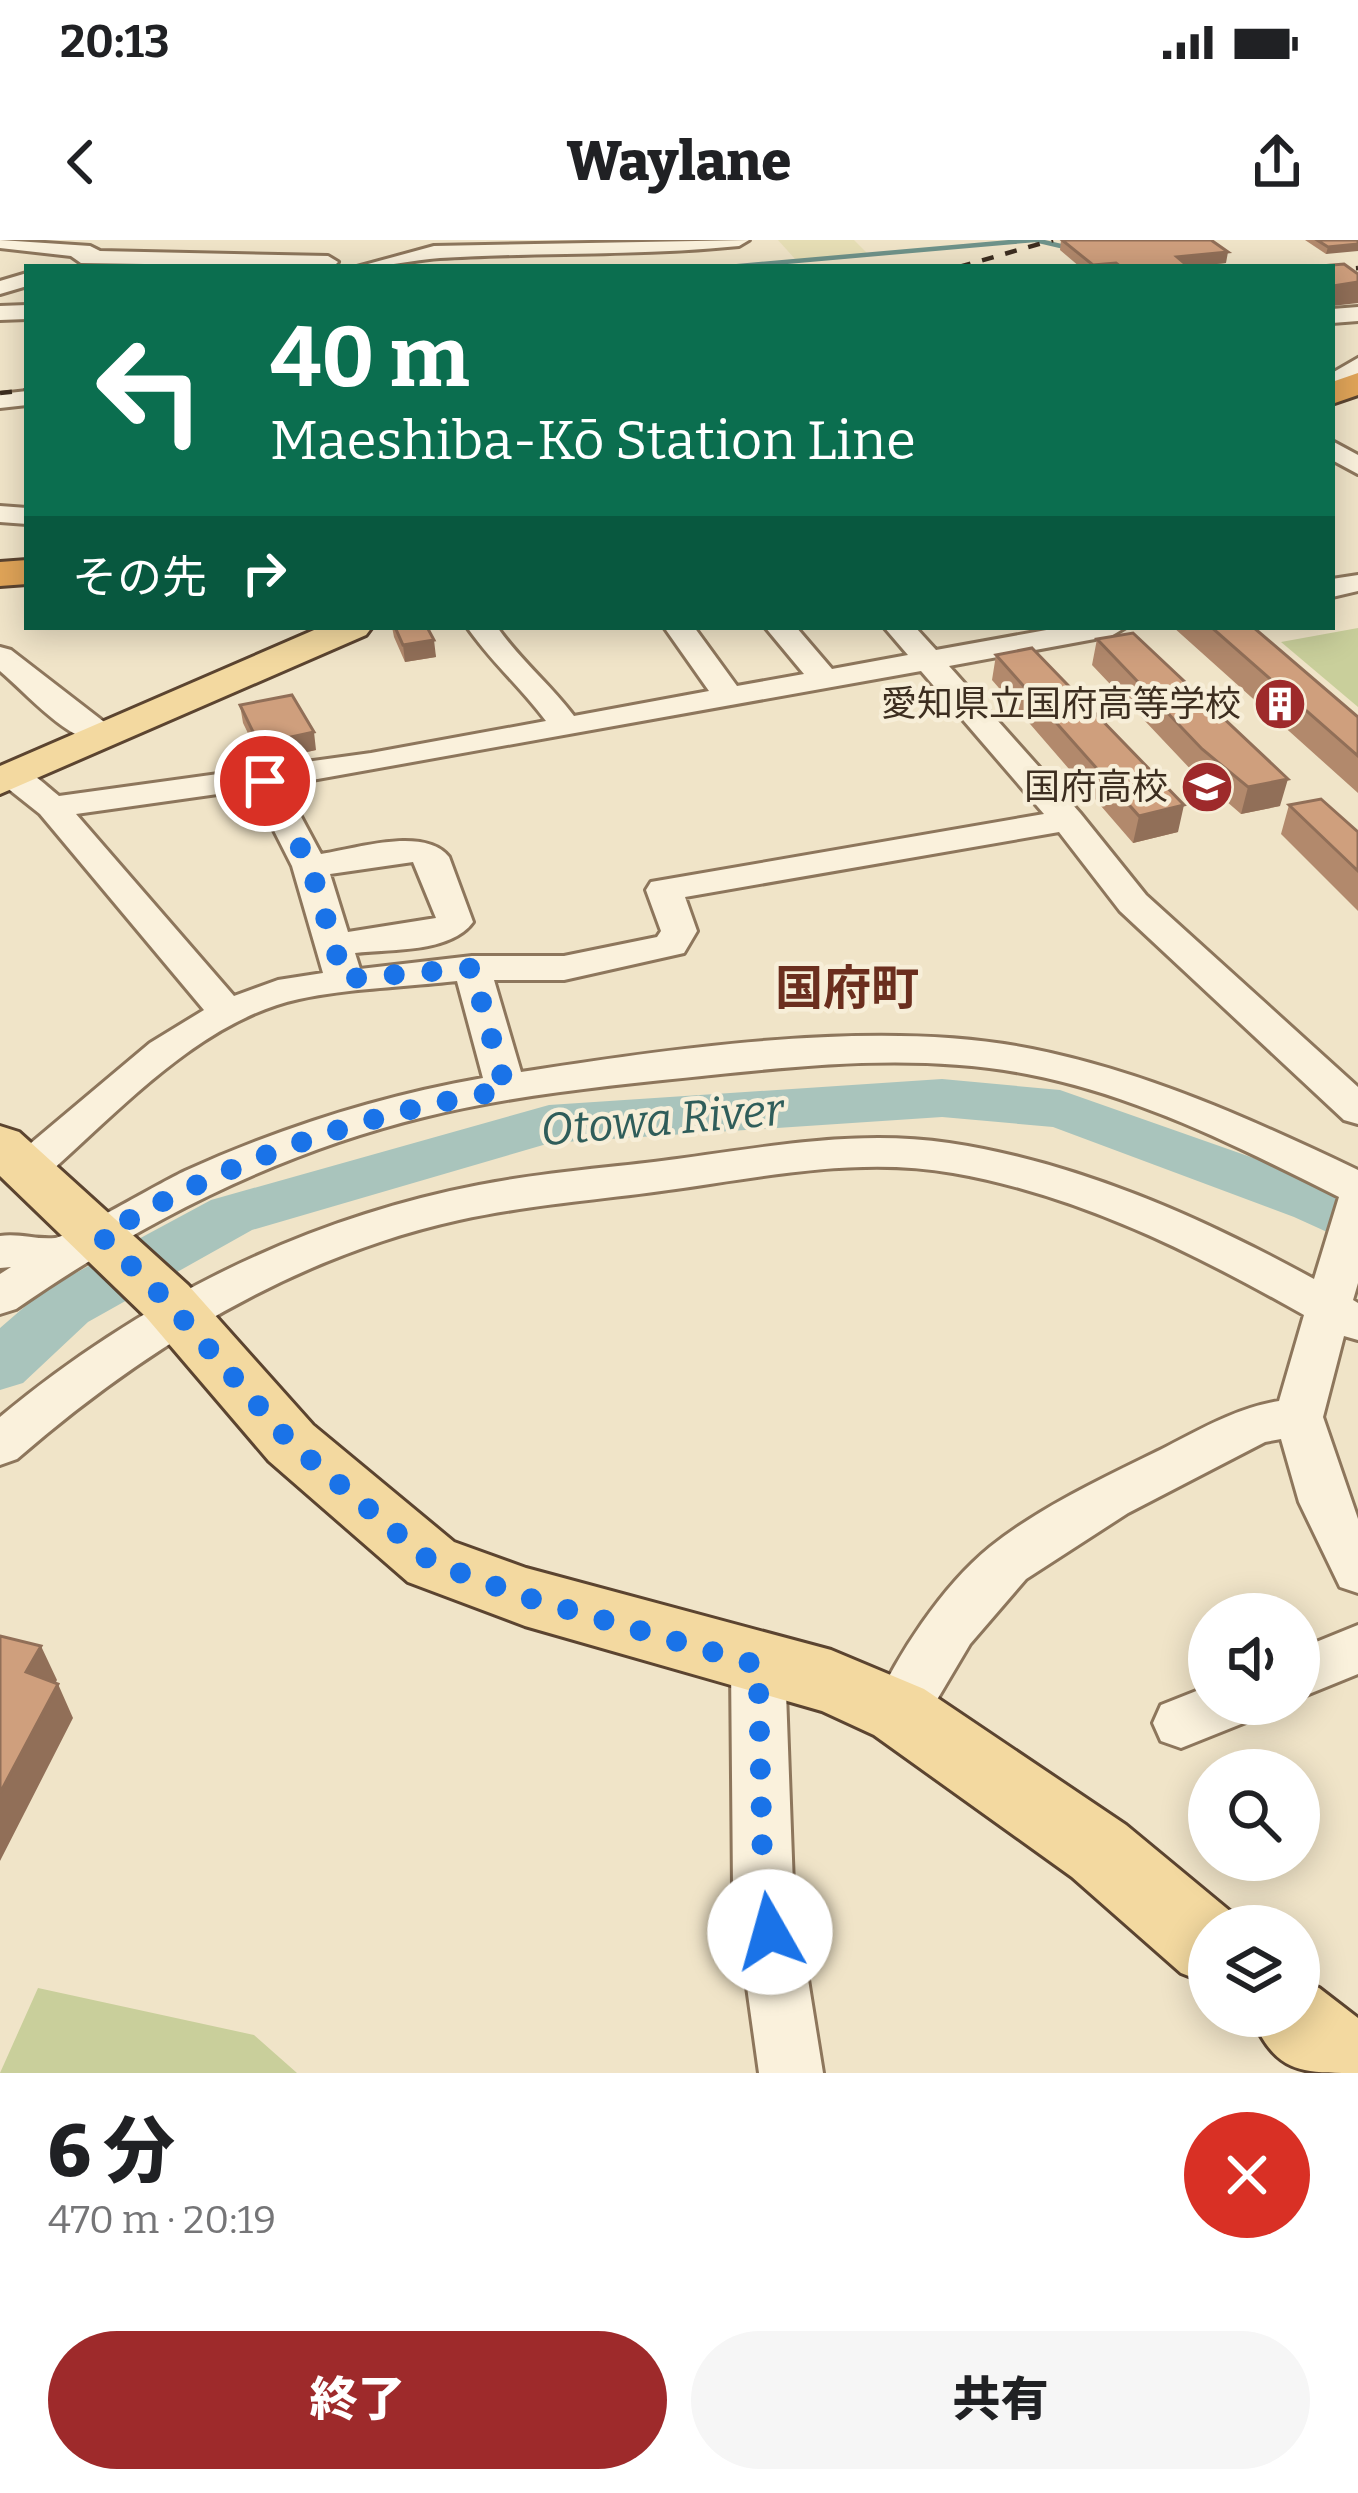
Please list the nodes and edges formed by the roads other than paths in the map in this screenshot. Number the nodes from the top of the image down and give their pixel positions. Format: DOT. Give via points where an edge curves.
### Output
graph roads {
  1 [pos="207,240"];
  2 [pos="231,240"];
  3 [pos="739,240"];
  4 [pos="0,242"];
  5 [pos="183,256"];
  6 [pos="78,258"];
  7 [pos="313,264"];
  8 [pos="330,264"];
  9 [pos="381,264"];
  10 [pos="346,630"];
  11 [pos="484,630"];
  12 [pos="681,630"];
  13 [pos="783,630"];
  14 [pos="901,630"];
  15 [pos="1094,630"];
  16 [pos="0,656"];
  17 [pos="926,659"];
  18 [pos="824,679"];
  19 [pos="728,696"];
  20 [pos="566,727"];
  21 [pos="105,735"];
  22 [pos="7,778"];
  23 [pos="265,781"];
  24 [pos="52,808"];
  25 [pos="1068,820"];
  26 [pos="310,866"];
  27 [pos="338,962"];
  28 [pos="472,968"];
  29 [pos="227,1013"];
  30 [pos="506,1090"];
  31 [pos="1358,1110"];
  32 [pos="14,1157"];
  33 [pos="1358,1188"];
  34 [pos="1358,1201"];
  35 [pos="80,1245"];
  36 [pos="0,1252"];
  37 [pos="0,1297"];
  38 [pos="171,1308"];
  39 [pos="1340,1310"];
  40 [pos="1299,1417"];
  41 [pos="0,1445"];
  42 [pos="1358,1571"];
  43 [pos="1358,1649"];
  44 [pos="758,1665"];
  45 [pos="1320,1665"];
  46 [pos="899,1712"];
  47 [pos="1188,1928"];
  48 [pos="791,2073"];
  1 -- 5 [label="street"];
  2 -- 8 [label="street" via="345,249"];
  3 -- 9 [label="street" via="434,252"];
  4 -- 6 [label="street"];
  5 -- 6 [label="street"];
  5 -- 7 [label="street"];
  10 -- 21 [label="main road"];
  11 -- 20 [label="street"];
  12 -- 19 [label="street"];
  13 -- 18 [label="street"];
  14 -- 17 [label="street"];
  15 -- 17 [label="street"];
  16 -- 21 [label="street"];
  17 -- 18 [label="street"];
  17 -- 25 [label="street"];
  18 -- 19 [label="street"];
  19 -- 20 [label="street"];
  20 -- 23 [label="street"];
  21 -- 22 [label="main road"];
  22 -- 24 [label="street"];
  23 -- 24 [label="street"];
  23 -- 26 [label="street"];
  24 -- 29 [label="street"];
  25 -- 28 [label="street" via="664,890 679,931 671,945 565,968"];
  25 -- 31 [label="street" via="1132,903"];
  26 -- 27 [label="street"];
  26 -- 27 [label="street" via="416,850 432,857 455,922"];
  27 -- 28 [label="street"];
  27 -- 29 [label="street"];
  28 -- 30 [label="street"];
  29 -- 32 [label="street"];
  30 -- 33 [label="street" via="802,1053 911,1048 1030,1060 1163,1099"];
  30 -- 35 [label="street" via="426,1103 283,1146"];
  32 -- 35 [label="main road"];
  34 -- 39 [label="street"];
  35 -- 36 [label="street"];
  35 -- 37 [label="street"];
  35 -- 38 [label="main road"];
  38 -- 39 [label="street" via="295,1256 452,1206 863,1154 945,1156 1044,1179 1160,1222"];
  38 -- 41 [label="street"];
  38 -- 44 [label="main road" via="291,1443 431,1562"];
  39 -- 40 [label="street"];
  40 -- 42 [label="street" via="1324,1502"];
  40 -- 46 [label="street" via="1256,1424 1110,1498 1008,1563 951,1628"];
  43 -- 45 [label="street"];
  44 -- 46 [label="main road" via="831,1682"];
  44 -- 48 [label="street" via="763,1886"];
  46 -- 47 [label="main road" via="1100,1851"];
}
